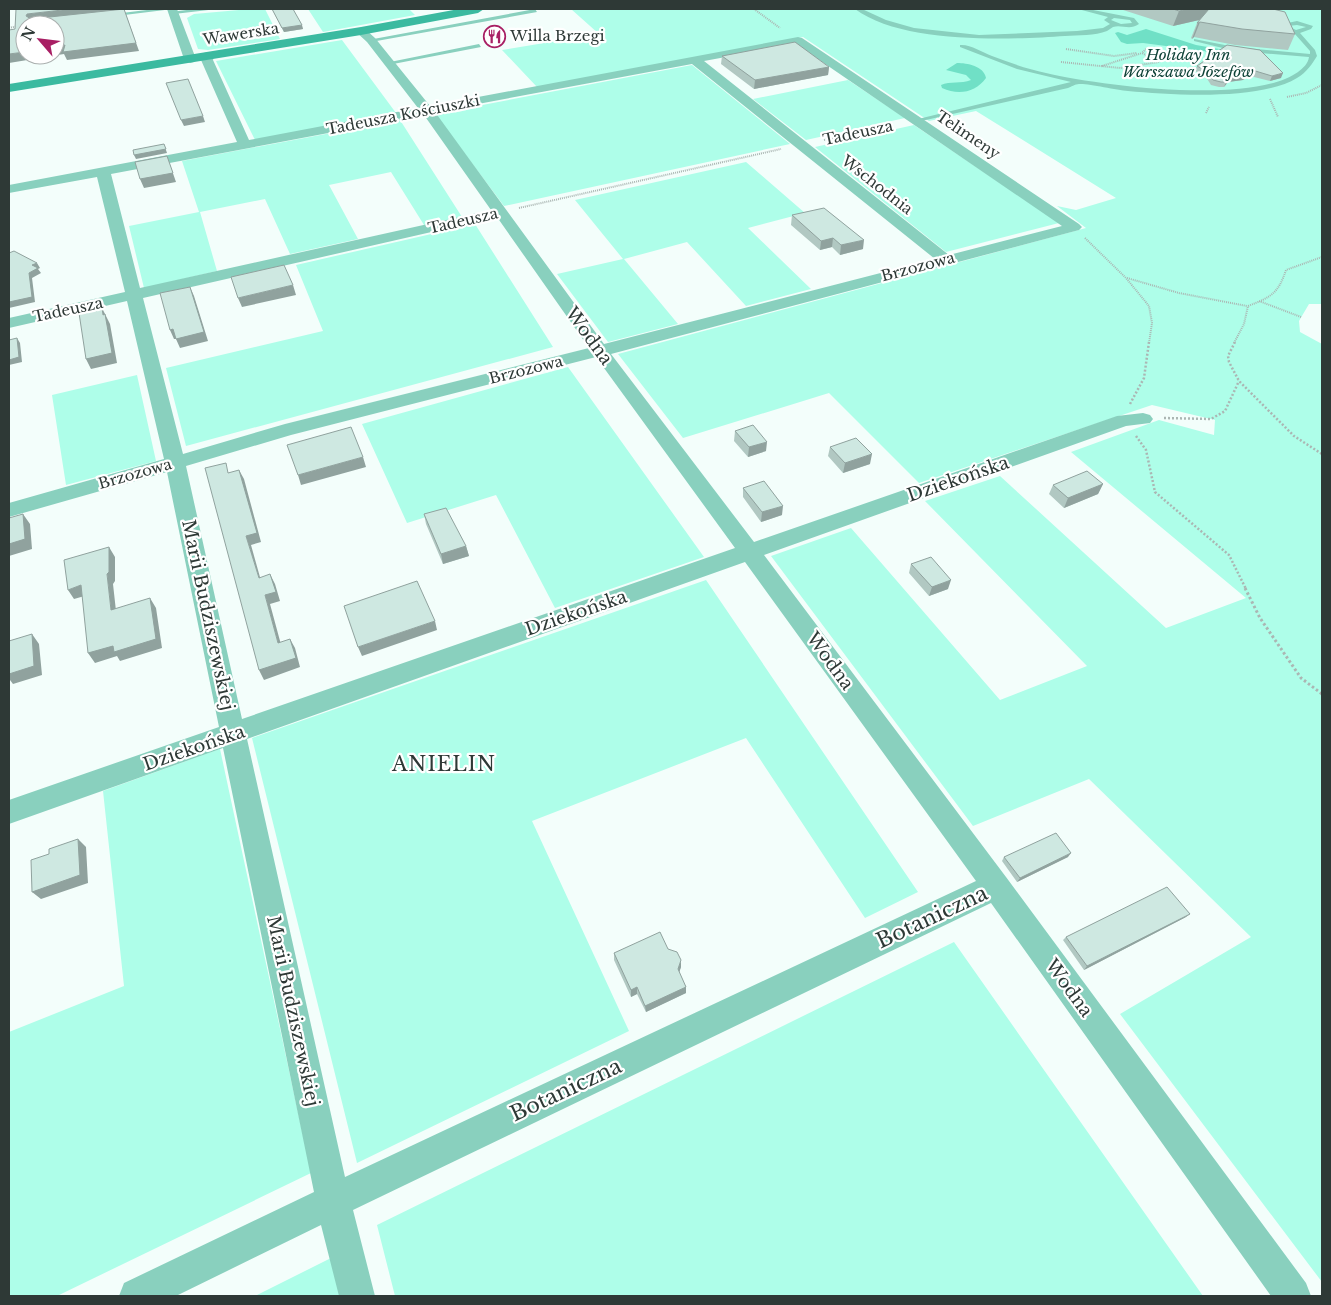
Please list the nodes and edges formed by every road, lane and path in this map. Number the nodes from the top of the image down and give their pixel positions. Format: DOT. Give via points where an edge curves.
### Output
graph roads {
  1 [pos="214,9"];
  2 [pos="478,9"];
  3 [pos="754,9"];
  4 [pos="858,9"];
  5 [pos="1081,9"];
  6 [pos="172,10"];
  7 [pos="535,10"];
  8 [pos="1095,10"];
  9 [pos="1112,16"];
  10 [pos="96,17"];
  11 [pos="1114,24"];
  12 [pos="939,32"];
  13 [pos="1296,32"];
  14 [pos="366,35"];
  15 [pos="974,36"];
  16 [pos="798,40"];
  17 [pos="1196,40"];
  18 [pos="479,46"];
  19 [pos="962,46"];
  20 [pos="1064,49"];
  21 [pos="1146,49"];
  22 [pos="1142,53"];
  23 [pos="208,56"];
  24 [pos="1314,56"];
  25 [pos="190,59"];
  26 [pos="696,60"];
  27 [pos="1060,62"];
  28 [pos="388,63"];
  29 [pos="1078,82"];
  30 [pos="9,88"];
  31 [pos="427,110"];
  32 [pos="917,120"];
  33 [pos="245,145"];
  34 [pos="800,145"];
  35 [pos="103,171"];
  36 [pos="9,189"];
  37 [pos="501,212"];
  38 [pos="1074,226"];
  39 [pos="1322,257"];
  40 [pos="946,259"];
  41 [pos="1126,278"];
  42 [pos="134,296"];
  43 [pos="1258,301"];
  44 [pos="1248,306"];
  45 [pos="1301,317"];
  46 [pos="9,323"];
  47 [pos="600,351"];
  48 [pos="1239,381"];
  49 [pos="1134,419"];
  50 [pos="1322,454"];
  51 [pos="175,463"];
  52 [pos="9,510"];
  53 [pos="750,552"];
  54 [pos="1322,694"];
  55 [pos="234,734"];
  56 [pos="9,812"];
  57 [pos="996,886"];
  58 [pos="333,1201"];
  59 [pos="137,1296"];
  60 [pos="357,1296"];
  61 [pos="1293,1296"];
  1 -- 6 [label="lane"];
  2 -- 14 [label="main road, Wawerska"];
  3 -- 16 [label="path"];
  4 -- 12 [label="lane" via="891,23"];
  5 -- 8 [label="lane"];
  6 -- 10 [label="lane"];
  6 -- 25 [label="street"];
  7 -- 14 [label="lane"];
  8 -- 9 [label="lane"];
  9 -- 11 [label="lane" via="1107,20"];
  9 -- 11 [label="lane" via="1132,19 1136,24"];
  11 -- 15 [label="lane" via="1106,30 1044,37"];
  12 -- 15 [label="lane"];
  12 -- 19 [label="lane"];
  13 -- 24 [label="lane"];
  14 -- 23 [label="main road, Wawerska"];
  14 -- 28 [label="street, Wodna"];
  15 -- 19 [label="lane" via="962,41"];
  16 -- 26 [label="street, Tadeusza Kościuszki"];
  16 -- 32 [label="street, Telimeny"];
  17 -- 24 [label="lane" via="1235,49"];
  18 -- 28 [label="lane"];
  19 -- 29 [label="lane" via="1016,67"];
  20 -- 22 [label="path" via="1114,56"];
  21 -- 22 [label="path"];
  22 -- 27 [label="path" via="1159,62 1120,68"];
  23 -- 25 [label="main road, Wawerska"];
  23 -- 33 [label="street"];
  24 -- 29 [label="lane" via="1307,67 1293,77 1253,89 1167,92"];
  25 -- 30 [label="main road, Wawerska"];
  26 -- 31 [label="street, Tadeusza Kościuszki"];
  26 -- 34 [label="street, Wschodnia"];
  28 -- 31 [label="street, Wodna"];
  29 -- 32 [label="lane"];
  31 -- 33 [label="street, Tadeusza Kościuszki"];
  31 -- 37 [label="street, Wodna"];
  32 -- 34 [label="path, Tadeusza"];
  32 -- 38 [label="street, Telimeny"];
  33 -- 35 [label="street, Tadeusza Kościuszki"];
  34 -- 37 [label="path, Tadeusza"];
  34 -- 40 [label="street, Wschodnia"];
  35 -- 36 [label="street, Tadeusza Kościuszki"];
  35 -- 42 [label="street, Marii Budziszewskiej"];
  37 -- 42 [label="street, Tadeusza"];
  37 -- 47 [label="street, Wodna"];
  38 -- 40 [label="street, Brzozowa"];
  38 -- 41 [label="path"];
  39 -- 43 [label="path" via="1286,270 1281,288 1271,297"];
  40 -- 47 [label="street, Brzozowa"];
  41 -- 44 [label="path" via="1179,293"];
  41 -- 49 [label="path" via="1149,306 1152,323 1144,378 1132,398"];
  42 -- 46 [label="street, Tadeusza"];
  42 -- 51 [label="street, Marii Budziszewskiej"];
  43 -- 44 [label="path"];
  43 -- 45 [label="path"];
  44 -- 48 [label="path" via="1244,324 1228,356"];
  47 -- 51 [label="street, Brzozowa" via="285,430"];
  47 -- 53 [label="street, Wodna"];
  48 -- 49 [label="path" via="1225,411 1211,419"];
  48 -- 50 [label="path" via="1294,436"];
  49 -- 53 [label="street, Dziekońska"];
  49 -- 54 [label="path" via="1146,450 1155,492 1229,555 1260,618 1301,678"];
  51 -- 52 [label="street, Brzozowa"];
  51 -- 55 [label="street, Marii Budziszewskiej"];
  53 -- 55 [label="street, Dziekońska"];
  53 -- 57 [label="street, Wodna"];
  55 -- 56 [label="street, Dziekońska"];
  55 -- 58 [label="street, Marii Budziszewskiej"];
  57 -- 58 [label="street, Botaniczna"];
  57 -- 61 [label="street, Wodna"];
  58 -- 59 [label="street, Botaniczna"];
  58 -- 60 [label="street, Marii Budziszewskiej"];
}
